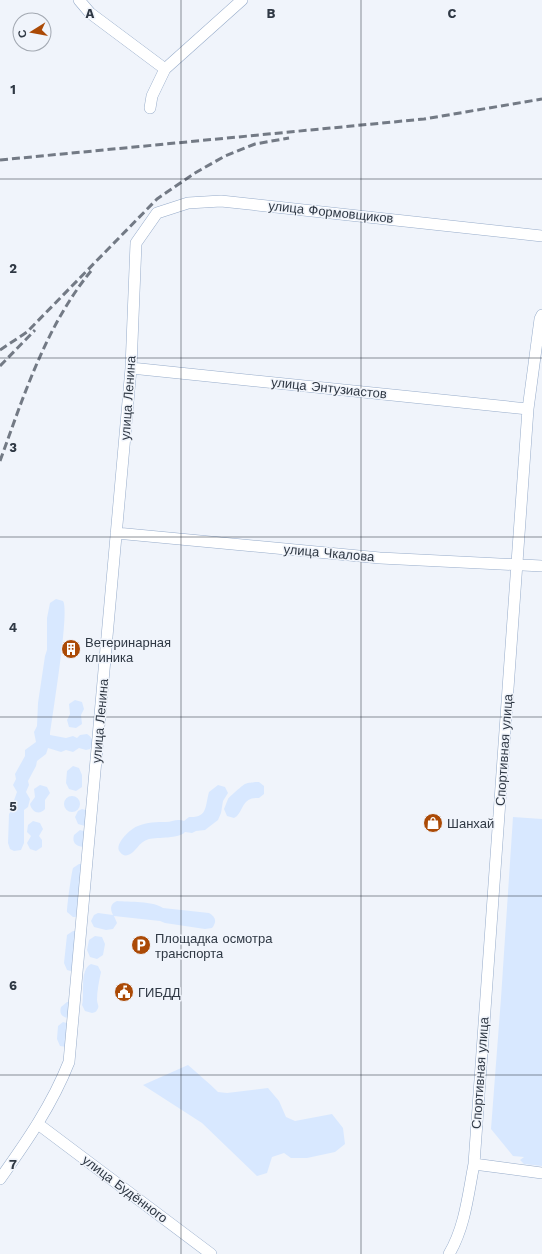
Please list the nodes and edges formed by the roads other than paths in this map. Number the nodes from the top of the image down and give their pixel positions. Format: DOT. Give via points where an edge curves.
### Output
graph roads {
  1 [pos="79,0"];
  2 [pos="242,0"];
  3 [pos="165,69"];
  4 [pos="150,108"];
  5 [pos="542,236"];
  6 [pos="136,243"];
  7 [pos="542,315"];
  8 [pos="131,368"];
  9 [pos="528,409"];
  10 [pos="116,533"];
  11 [pos="518,564"];
  12 [pos="542,566"];
  13 [pos="38,1124"];
  14 [pos="474,1164"];
  15 [pos="542,1173"];
  16 [pos="0,1179"];
  17 [pos="211,1254"];
  18 [pos="450,1254"];
  1 -- 3 [label="street" via="90,13"];
  2 -- 3 [label="street"];
  3 -- 4 [label="street" via="152,96"];
  5 -- 6 [label="street, улица Формовщиков" via="221,201 188,203 157,213"];
  6 -- 8 [label="street, улица Ленина"];
  7 -- 9 [label="street, Спортивная улица"];
  8 -- 9 [label="street, улица Энтузиастов"];
  8 -- 10 [label="street, улица Ленина"];
  9 -- 11 [label="street, Спортивная улица"];
  10 -- 11 [label="street, улица Чкалова" via="380,558"];
  10 -- 13 [label="street, улица Ленина" via="69,1062 59,1089"];
  11 -- 12 [label="street, улица Чкалова"];
  11 -- 14 [label="street, Спортивная улица"];
  13 -- 16 [label="street, улица Ленина"];
  13 -- 17 [label="street, улица Будённого"];
  14 -- 15 [label="street"];
  14 -- 18 [label="street, Спортивная улица" via="465,1216"];
}
